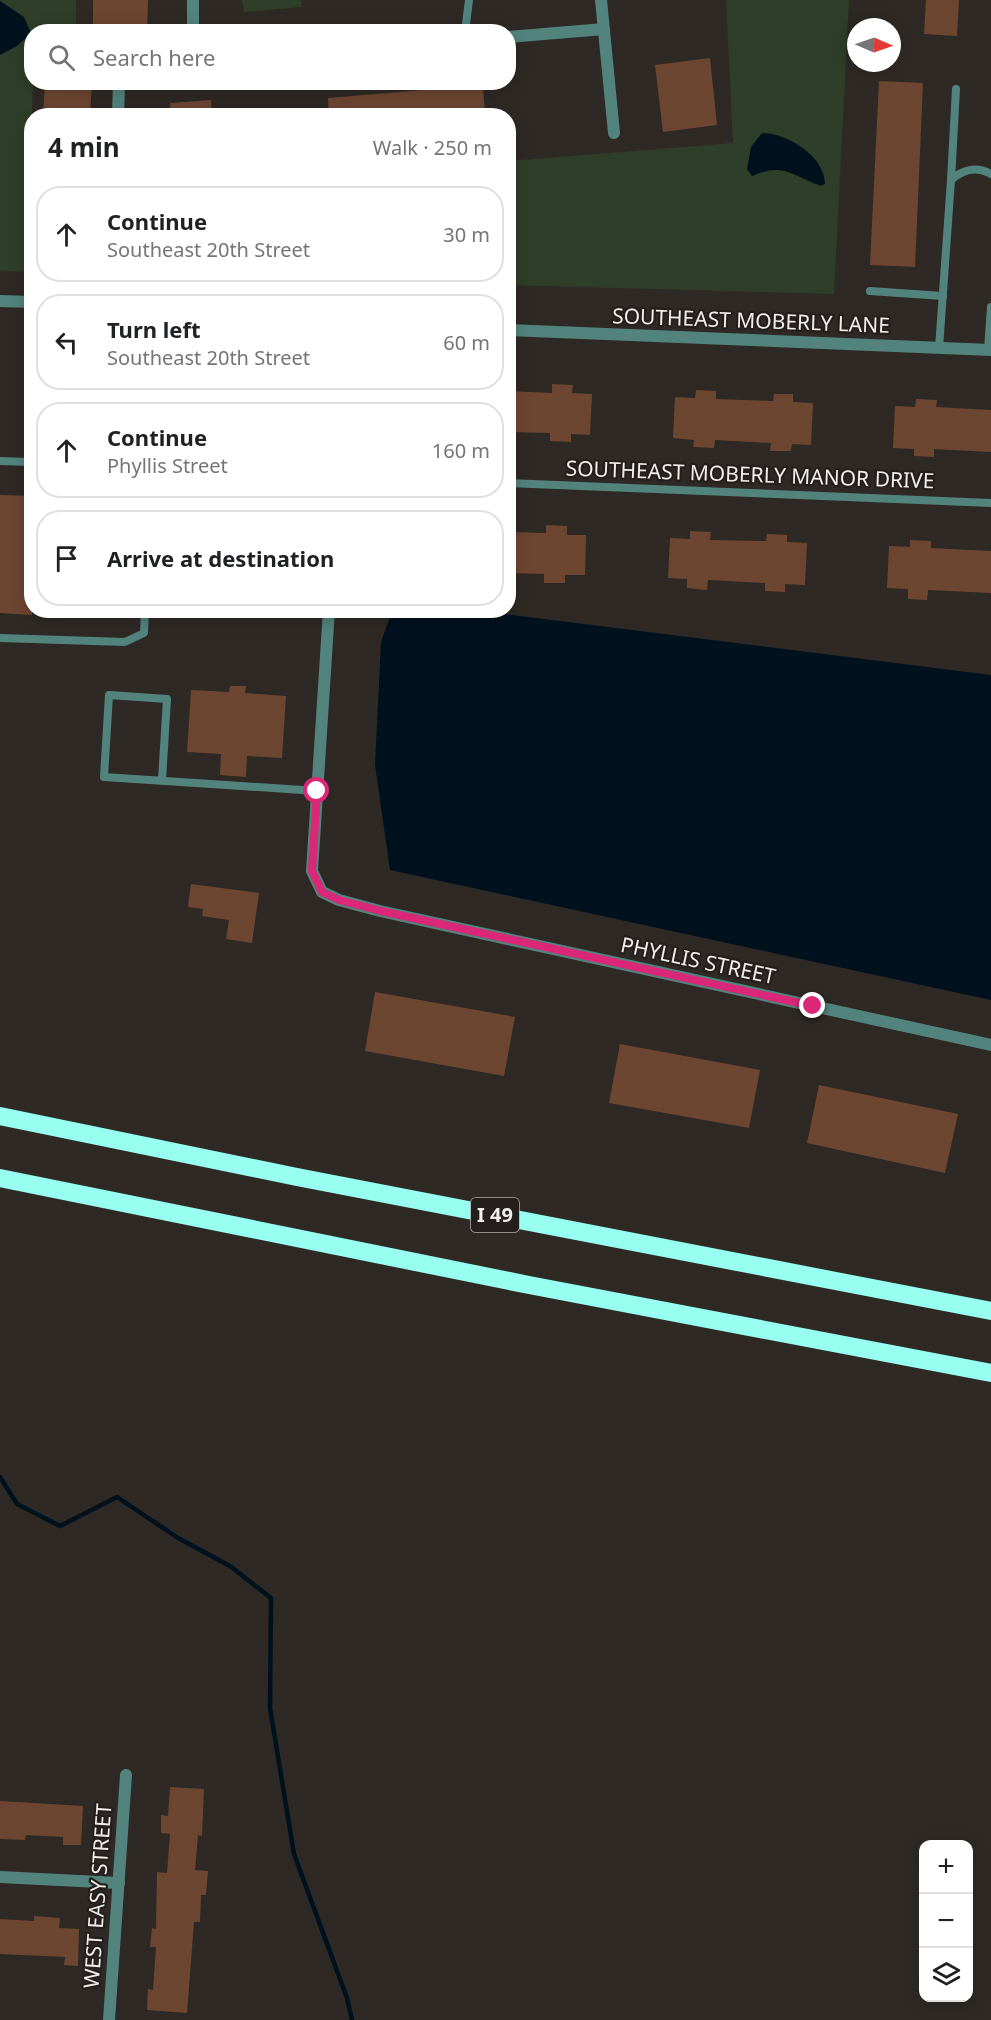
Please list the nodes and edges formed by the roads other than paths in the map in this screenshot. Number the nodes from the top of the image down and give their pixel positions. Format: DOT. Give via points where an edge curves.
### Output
graph roads {
  1 [pos="193,0"];
  2 [pos="470,0"];
  3 [pos="601,0"];
  4 [pos="193,24"];
  5 [pos="466,24"];
  6 [pos="604,28"];
  7 [pos="516,36"];
  8 [pos="956,89"];
  9 [pos="119,90"];
  10 [pos="118,108"];
  11 [pos="614,133"];
  12 [pos="991,174"];
  13 [pos="951,180"];
  14 [pos="870,291"];
  15 [pos="943,296"];
  16 [pos="0,301"];
  17 [pos="24,302"];
  18 [pos="991,307"];
  19 [pos="516,330"];
  20 [pos="939,348"];
  21 [pos="990,350"];
  22 [pos="0,461"];
  23 [pos="24,462"];
  24 [pos="516,483"];
  25 [pos="991,503"];
  26 [pos="145,618"];
  27 [pos="328,618"];
  28 [pos="0,638"];
  29 [pos="162,780"];
  30 [pos="317,791"];
  31 [pos="991,1045"];
  32 [pos="0,1116"];
  33 [pos="0,1178"];
  34 [pos="991,1311"];
  35 [pos="991,1373"];
  36 [pos="126,1775"];
  37 [pos="0,1877"];
  38 [pos="119,1882"];
  39 [pos="109,2020"];
  1 -- 4 [label="street"];
  2 -- 5 [label="lane"];
  3 -- 6 [label="street"];
  6 -- 7 [label="street"];
  6 -- 11 [label="street"];
  8 -- 13 [label="lane"];
  9 -- 10 [label="street"];
  12 -- 13 [label="lane" via="970,169"];
  13 -- 15 [label="lane"];
  14 -- 15 [label="lane"];
  15 -- 20 [label="lane"];
  16 -- 17 [label="street"];
  18 -- 21 [label="lane"];
  19 -- 20 [label="street, SOUTHEAST MOBERLY LANE"];
  20 -- 21 [label="street, SOUTHEAST MOBERLY LANE"];
  22 -- 23 [label="lane"];
  24 -- 25 [label="lane, SOUTHEAST MOBERLY MANOR DRIVE"];
  26 -- 28 [label="lane" via="144,633 125,642"];
  27 -- 30 [label="street, PHYLLIS STREET"];
  29 -- 29 [label="lane" via="104,777 109,695 167,699"];
  29 -- 30 [label="lane"];
  30 -- 31 [label="street, PHYLLIS STREET" via="312,871 322,892 339,900"];
  32 -- 34 [label="highway, I 49"];
  33 -- 35 [label="highway" via="495,1279"];
  36 -- 38 [label="street, WEST EASY STREET"];
  37 -- 38 [label="street"];
  38 -- 39 [label="street, WEST EASY STREET"];
}
